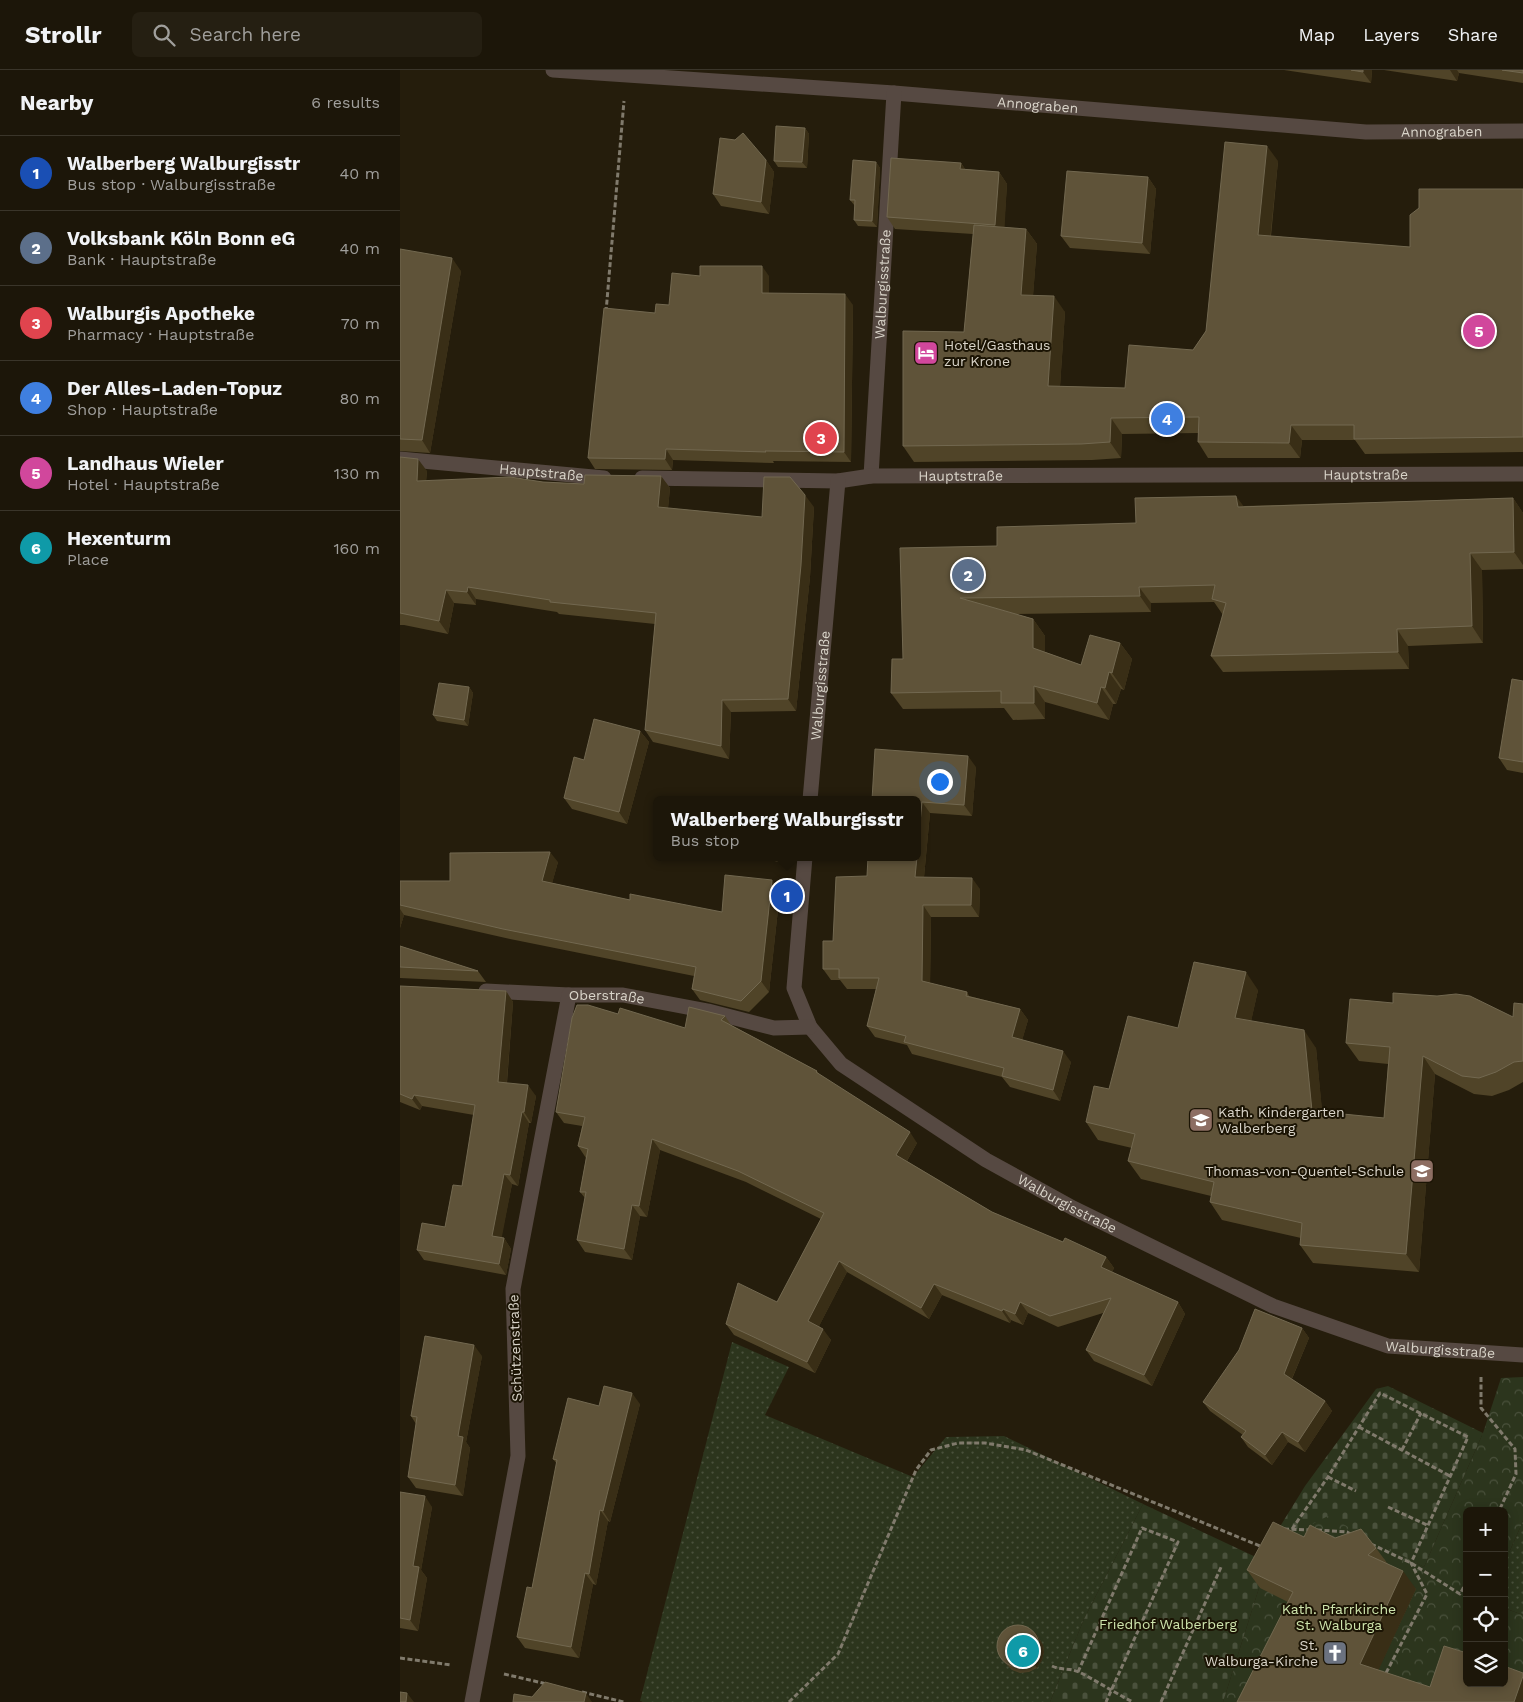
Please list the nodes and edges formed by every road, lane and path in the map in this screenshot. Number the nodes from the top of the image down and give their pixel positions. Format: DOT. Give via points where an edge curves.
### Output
graph roads {
  1 [pos="553,70"];
  2 [pos="627,73"];
  3 [pos="894,93"];
  4 [pos="1523,131"];
  5 [pos="605,321"];
  6 [pos="400,458"];
  7 [pos="1523,474"];
  8 [pos="871,476"];
  9 [pos="838,481"];
  10 [pos="810,796"];
  11 [pos="805,861"];
  12 [pos="470,991"];
  13 [pos="570,995"];
  14 [pos="810,1027"];
  15 [pos="1481,1353"];
  16 [pos="1523,1355"];
  17 [pos="1421,1413"];
  18 [pos="1359,1427"];
  19 [pos="1402,1450"];
  20 [pos="1450,1476"];
  21 [pos="1328,1477"];
  22 [pos="1356,1491"];
  23 [pos="1388,1507"];
  24 [pos="1501,1507"];
  25 [pos="1427,1525"];
  26 [pos="1278,1528"];
  27 [pos="1292,1529"];
  28 [pos="1355,1536"];
  29 [pos="1363,1540"];
  30 [pos="1260,1546"];
  31 [pos="1411,1563"];
  32 [pos="1222,1566"];
  33 [pos="1463,1588"];
  34 [pos="400,1658"];
  35 [pos="1052,1666"];
  36 [pos="478,1668"];
  37 [pos="1078,1672"];
  38 [pos="1384,1677"];
  39 [pos="551,1685"];
  40 [pos="1111,1691"];
  41 [pos="578,1692"];
  42 [pos="472,1702"];
  43 [pos="624,1702"];
  44 [pos="789,1702"];
  45 [pos="1106,1702"];
  46 [pos="1133,1702"];
  47 [pos="1161,1702"];
  1 -- 2 [label="street, Annograben"];
  2 -- 3 [label="street, Annograben"];
  2 -- 5 [label="path"];
  3 -- 4 [label="street, Annograben" via="1366,132"];
  3 -- 8 [label="street, Walburgisstraße"];
  6 -- 9 [label="street, Hauptstraße" via="592,478"];
  7 -- 8 [label="street, Hauptstraße"];
  8 -- 9 [label="street, Hauptstraße"];
  9 -- 10 [label="street, Walburgisstraße"];
  11 -- 14 [label="street, Walburgisstraße" via="794,988"];
  12 -- 13 [label="street, Oberstraße"];
  13 -- 14 [label="street, Oberstraße" via="623,995 708,1011 774,1028"];
  13 -- 36 [label="street, Schützenstraße" via="513,1289 518,1456"];
  14 -- 15 [label="street, Walburgisstraße" via="841,1064 986,1160 1073,1208 1273,1306 1388,1346"];
  15 -- 16 [label="street, Walburgisstraße"];
  15 -- 24 [label="path" via="1481,1408 1515,1449 1516,1474"];
  17 -- 18 [label="path" via="1380,1394"];
  17 -- 19 [label="path"];
  17 -- 20 [label="path" via="1468,1437"];
  18 -- 19 [label="path"];
  18 -- 21 [label="path"];
  19 -- 20 [label="path"];
  20 -- 25 [label="path"];
  21 -- 22 [label="path"];
  21 -- 27 [label="path"];
  23 -- 25 [label="path"];
  25 -- 31 [label="path"];
  26 -- 27 [label="path"];
  27 -- 28 [label="path" via="1347,1532"];
  29 -- 31 [label="path"];
  30 -- 44 [label="path" via="1026,1450 985,1443 958,1443 931,1450 916,1470 838,1654"];
  31 -- 33 [label="path" via="1460,1594"];
  31 -- 38 [label="path" via="1427,1594"];
  32 -- 47 [label="path"];
  34 -- 36 [label="path"];
  35 -- 37 [label="path"];
  36 -- 39 [label="path"];
  36 -- 42 [label="street, Schützenstraße"];
  37 -- 40 [label="path"];
  37 -- 40 [label="path" via="1142,1528 1178,1542"];
  40 -- 45 [label="path"];
  40 -- 46 [label="path"];
  41 -- 43 [label="path"];
}
